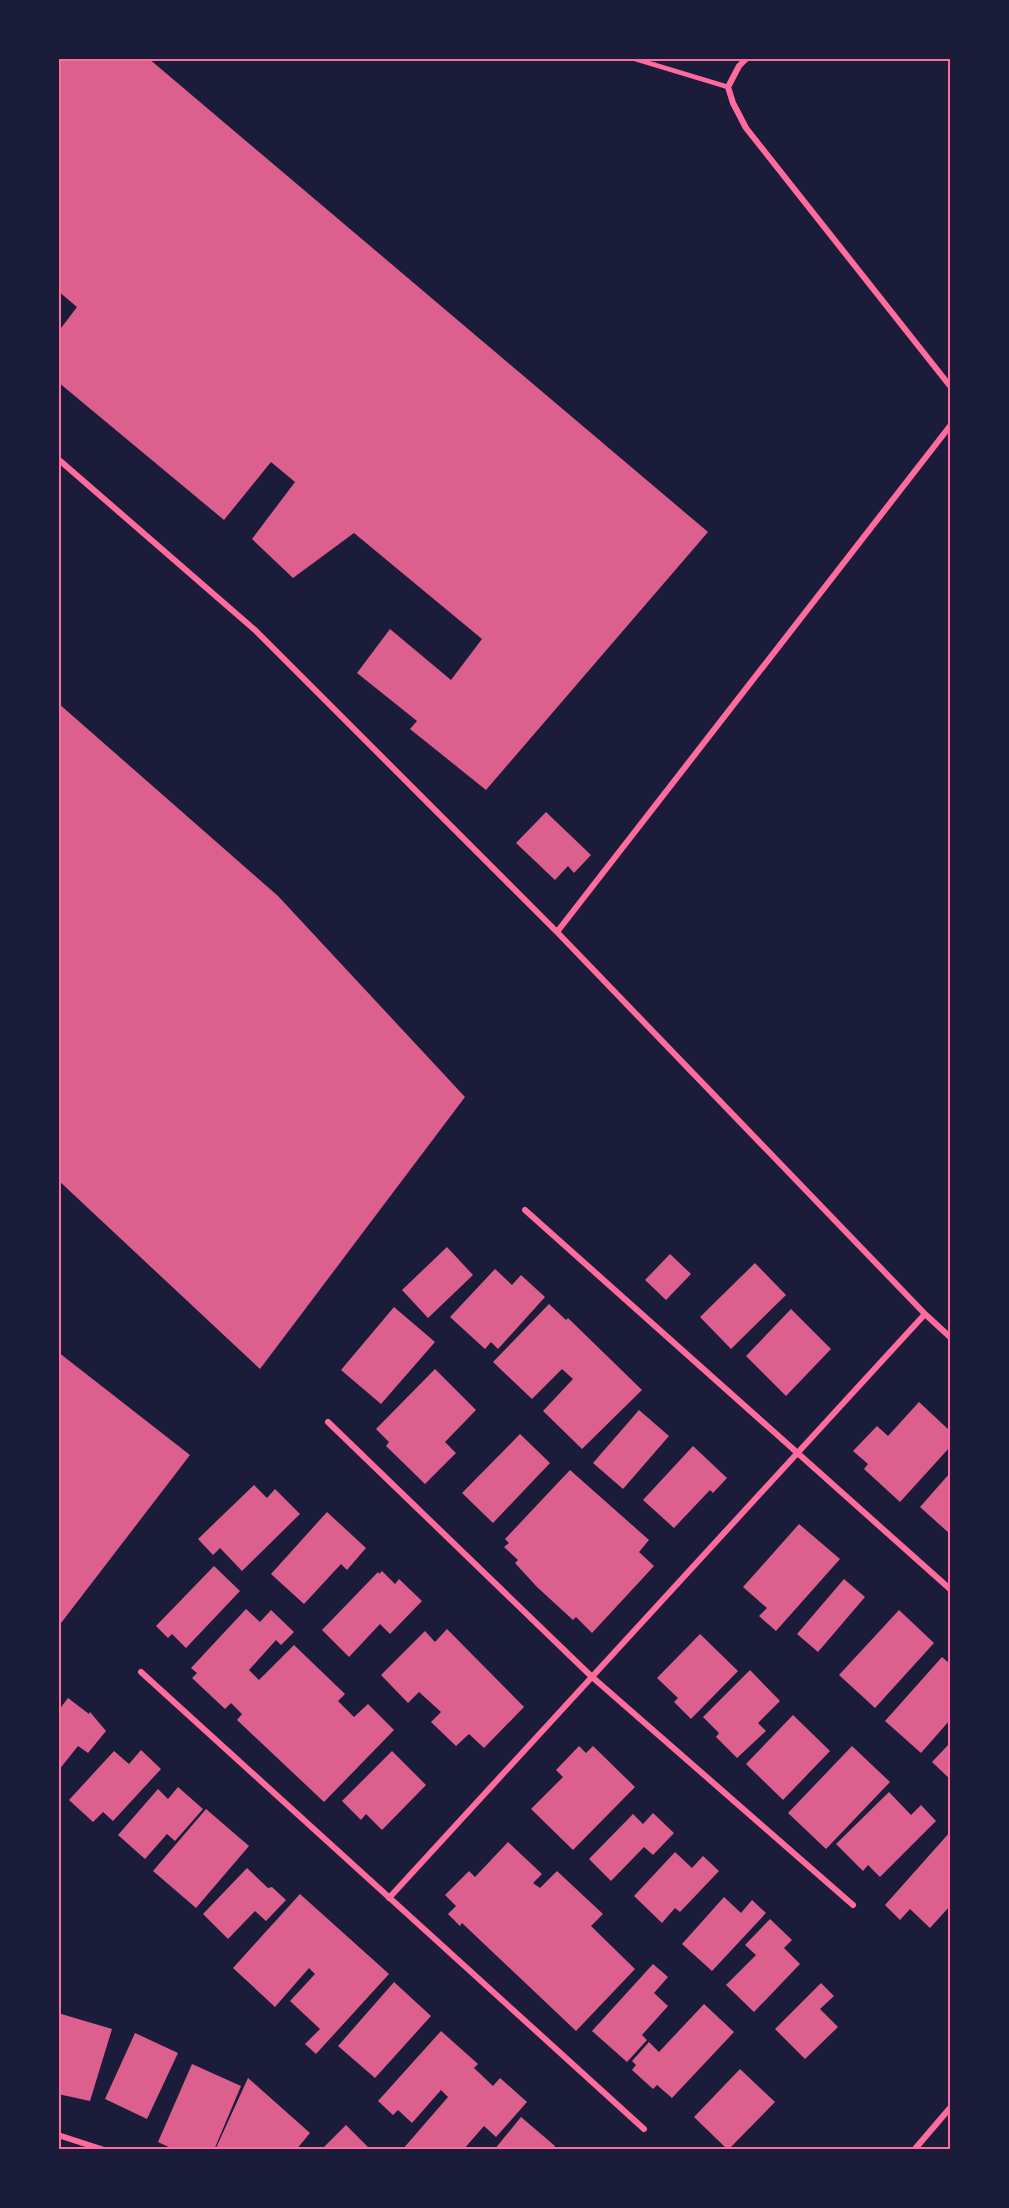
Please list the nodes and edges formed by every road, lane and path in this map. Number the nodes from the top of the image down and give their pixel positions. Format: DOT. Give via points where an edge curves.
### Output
graph roads {
  1 [pos="632,58"];
  2 [pos="747,58"];
  3 [pos="728,87"];
  4 [pos="951,386"];
  5 [pos="951,426"];
  6 [pos="58,459"];
  7 [pos="557,932"];
  8 [pos="525,1210"];
  9 [pos="925,1314"];
  10 [pos="951,1337"];
  11 [pos="328,1422"];
  12 [pos="798,1452"];
  13 [pos="951,1589"];
  14 [pos="141,1672"];
  15 [pos="591,1676"];
  16 [pos="388,1898"];
  17 [pos="853,1905"];
  18 [pos="951,2108"];
  19 [pos="644,2129"];
  20 [pos="58,2135"];
  21 [pos="104,2150"];
  22 [pos="914,2150"];
  1 -- 3 [label="lane"];
  2 -- 3 [label="street"];
  3 -- 4 [label="street" via="746,128"];
  5 -- 7 [label="street"];
  6 -- 7 [label="street" via="255,630"];
  7 -- 9 [label="street"];
  8 -- 12 [label="street"];
  9 -- 10 [label="street"];
  9 -- 12 [label="street"];
  11 -- 15 [label="street"];
  12 -- 13 [label="street"];
  12 -- 15 [label="street"];
  14 -- 16 [label="street"];
  15 -- 16 [label="street"];
  15 -- 17 [label="street"];
  16 -- 19 [label="street"];
  18 -- 22 [label="street"];
  20 -- 21 [label="street"];
}
